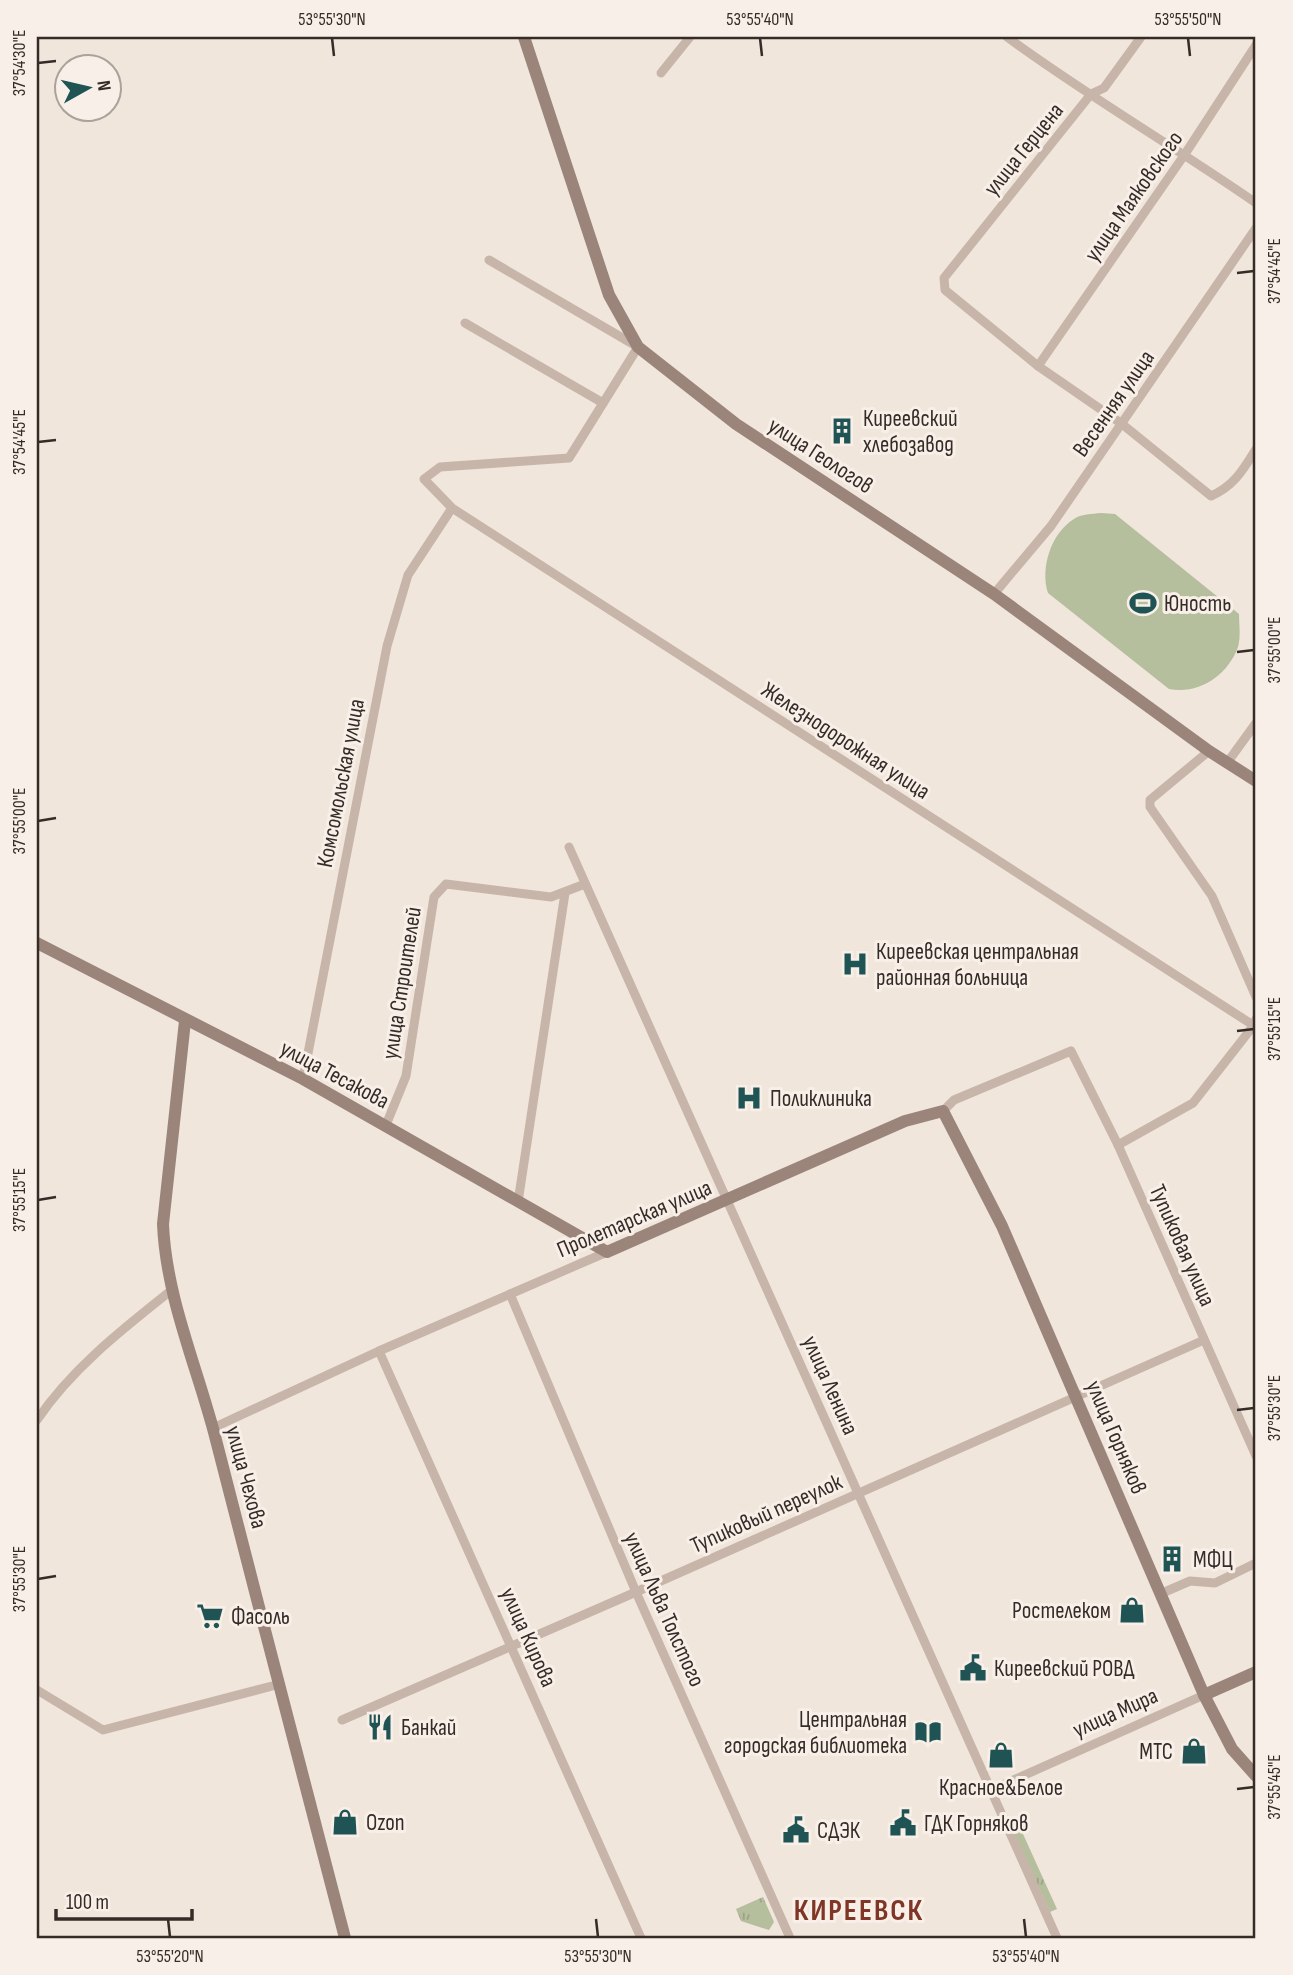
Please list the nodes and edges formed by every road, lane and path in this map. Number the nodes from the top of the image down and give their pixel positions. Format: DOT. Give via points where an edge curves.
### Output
graph roads {
  1 [pos="524,37"];
  2 [pos="690,37"];
  3 [pos="1007,37"];
  4 [pos="1140,37"];
  5 [pos="1256,45"];
  6 [pos="661,73"];
  7 [pos="1091,94"];
  8 [pos="1185,154"];
  9 [pos="1256,203"];
  10 [pos="1256,228"];
  11 [pos="489,260"];
  12 [pos="466,323"];
  13 [pos="638,347"];
  14 [pos="1038,366"];
  15 [pos="603,403"];
  16 [pos="1122,424"];
  17 [pos="1256,449"];
  18 [pos="452,508"];
  19 [pos="994,594"];
  20 [pos="1256,723"];
  21 [pos="1244,740"];
  22 [pos="1256,743"];
  23 [pos="1209,751"];
  24 [pos="1227,763"];
  25 [pos="1256,781"];
  26 [pos="569,847"];
  27 [pos="585,884"];
  28 [pos="565,893"];
  29 [pos="37,943"];
  30 [pos="1256,997"];
  31 [pos="185,1021"];
  32 [pos="1256,1024"];
  33 [pos="1072,1051"];
  34 [pos="303,1079"];
  35 [pos="943,1111"];
  36 [pos="386,1125"];
  37 [pos="1118,1146"];
  38 [pos="729,1200"];
  39 [pos="518,1202"];
  40 [pos="607,1252"];
  41 [pos="173,1289"];
  42 [pos="510,1294"];
  43 [pos="1204,1339"];
  44 [pos="379,1352"];
  45 [pos="1077,1397"];
  46 [pos="37,1420"];
  47 [pos="213,1427"];
  48 [pos="1256,1457"];
  49 [pos="859,1493"];
  50 [pos="1256,1563"];
  51 [pos="636,1592"];
  52 [pos="1160,1594"];
  53 [pos="512,1646"];
  54 [pos="1256,1672"];
  55 [pos="280,1684"];
  56 [pos="37,1690"];
  57 [pos="1204,1695"];
  58 [pos="342,1720"];
  59 [pos="1256,1776"];
  60 [pos="991,1790"];
  61 [pos="345,1938"];
  62 [pos="641,1938"];
  63 [pos="790,1938"];
  64 [pos="1057,1938"];
  1 -- 13 [label="main road, улица Геологов" via="610,295"];
  2 -- 6 [label="street"];
  3 -- 7 [label="street"];
  4 -- 7 [label="street, улица Герцена" via="1104,88"];
  5 -- 8 [label="street, улица Маяковского"];
  7 -- 8 [label="street"];
  7 -- 14 [label="street, улица Герцена" via="944,278 945,290"];
  8 -- 9 [label="street"];
  8 -- 14 [label="street, улица Маяковского"];
  10 -- 16 [label="street, Весенняя улица"];
  11 -- 13 [label="street"];
  12 -- 15 [label="street"];
  13 -- 15 [label="street"];
  13 -- 19 [label="main road, улица Геологов" via="736,424"];
  14 -- 16 [label="street"];
  15 -- 18 [label="street, Железнодорожная улица" via="569,458 440,467 424,480"];
  16 -- 17 [label="street" via="1211,496 1239,477"];
  16 -- 19 [label="street, Весенняя улица" via="1051,526"];
  18 -- 32 [label="street, Железнодорожная улица"];
  18 -- 34 [label="street, Комсомольская улица" via="408,575 387,646"];
  19 -- 23 [label="main road, улица Геологов"];
  20 -- 21 [label="street"];
  21 -- 22 [label="street"];
  21 -- 24 [label="street"];
  23 -- 24 [label="main road, улица Геологов"];
  23 -- 30 [label="street" via="1150,800 1150,807 1212,896"];
  24 -- 25 [label="main road, улица Геологов"];
  26 -- 27 [label="street, улица Ленина"];
  27 -- 28 [label="street, улица Строителей"];
  27 -- 38 [label="street, улица Ленина"];
  28 -- 36 [label="street, улица Строителей" via="551,897 446,884 435,897 406,1076"];
  28 -- 39 [label="street"];
  29 -- 31 [label="main road, улица Тесакова"];
  31 -- 34 [label="main road, улица Тесакова"];
  31 -- 41 [label="main road, улица Чехова" via="163,1224"];
  32 -- 37 [label="street" via="1193,1103"];
  33 -- 35 [label="street, Пролетарская улица" via="954,1100"];
  33 -- 37 [label="street, Тупиковая улица"];
  34 -- 36 [label="main road, улица Тесакова"];
  35 -- 38 [label="main road, Пролетарская улица" via="905,1121"];
  35 -- 45 [label="main road, улица Горняков" via="1002,1226"];
  36 -- 39 [label="main road, улица Тесакова"];
  37 -- 43 [label="street, Тупиковая улица"];
  38 -- 40 [label="main road, Пролетарская улица"];
  38 -- 49 [label="street, улица Ленина"];
  39 -- 40 [label="main road, улица Тесакова"];
  40 -- 42 [label="street, Пролетарская улица"];
  41 -- 46 [label="street" via="92,1357"];
  41 -- 47 [label="main road, улица Чехова"];
  42 -- 44 [label="street, Пролетарская улица"];
  42 -- 51 [label="street, улица Льва Толстого"];
  43 -- 45 [label="street, Тупиковый переулок"];
  43 -- 48 [label="street, Тупиковая улица"];
  44 -- 47 [label="street, Пролетарская улица"];
  44 -- 53 [label="street, улица Кирова"];
  45 -- 49 [label="street, Тупиковый переулок"];
  45 -- 52 [label="main road, улица Горняков"];
  47 -- 55 [label="main road, улица Чехова"];
  49 -- 51 [label="street, Тупиковый переулок"];
  49 -- 60 [label="street, улица Ленина"];
  50 -- 52 [label="street" via="1216,1583 1190,1581"];
  51 -- 53 [label="street, Тупиковый переулок"];
  51 -- 63 [label="street, улица Льва Толстого"];
  52 -- 57 [label="main road, улица Горняков"];
  53 -- 58 [label="street, Тупиковый переулок"];
  53 -- 62 [label="street, улица Кирова"];
  54 -- 57 [label="main road, улица Мира"];
  55 -- 56 [label="street" via="103,1730"];
  55 -- 61 [label="main road, улица Чехова"];
  57 -- 59 [label="main road, улица Горняков" via="1232,1749"];
  57 -- 60 [label="street, улица Мира"];
  60 -- 64 [label="street, улица Ленина"];
}
